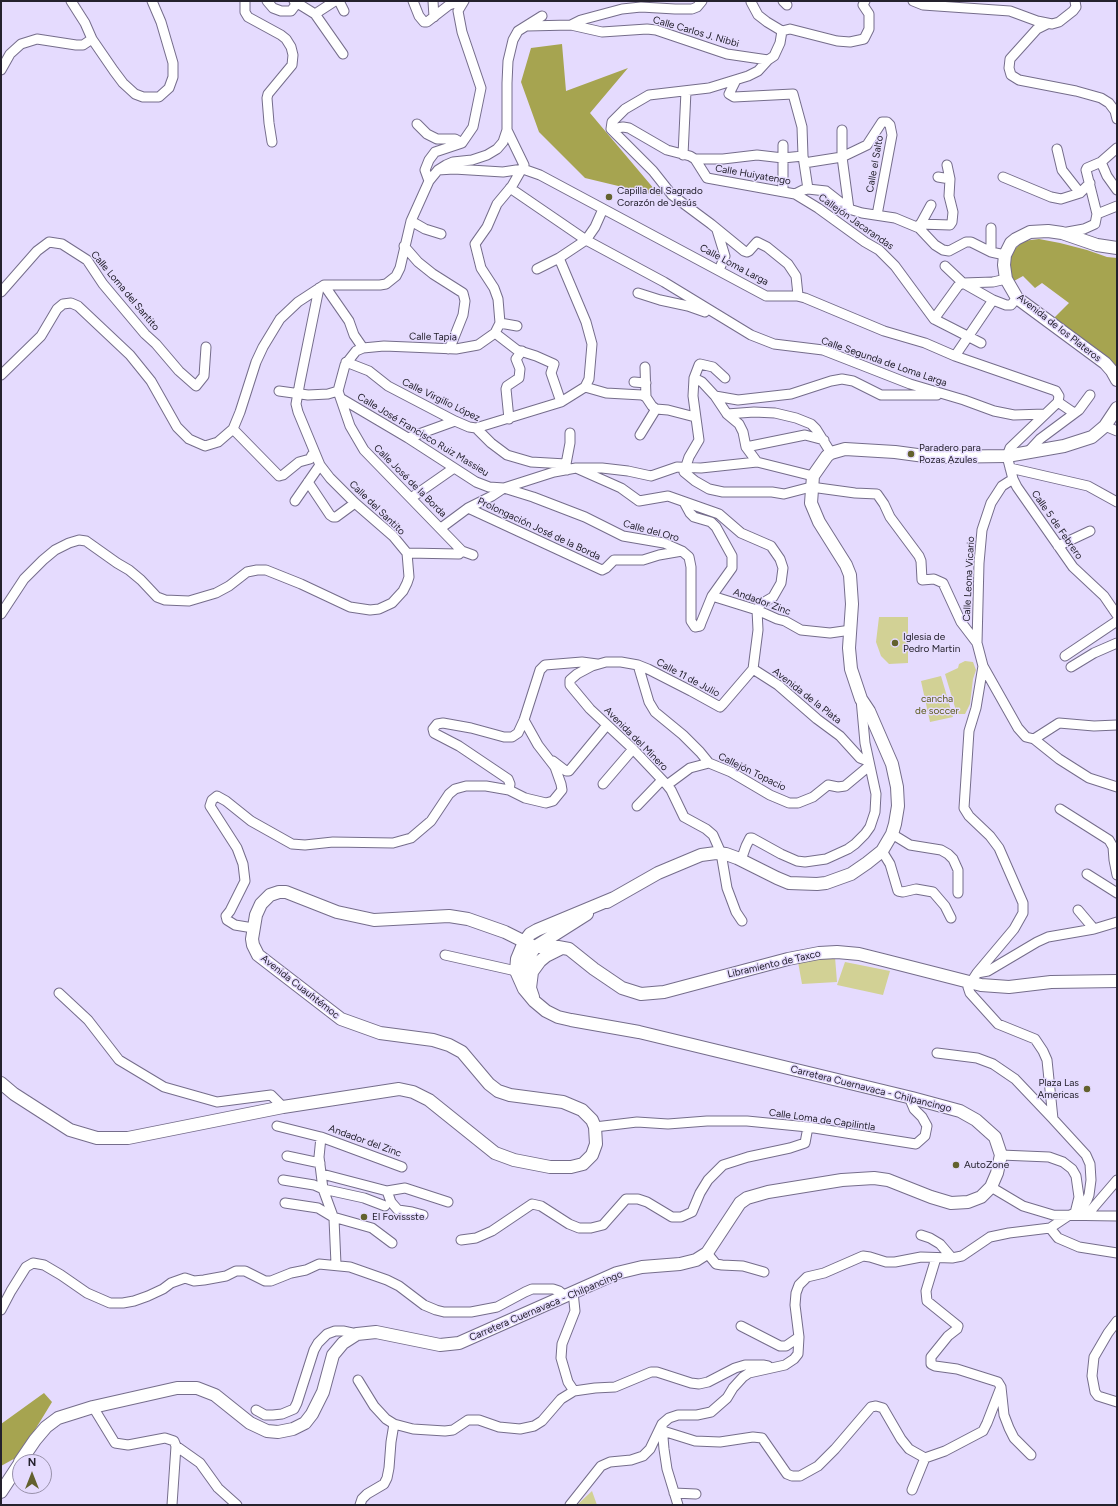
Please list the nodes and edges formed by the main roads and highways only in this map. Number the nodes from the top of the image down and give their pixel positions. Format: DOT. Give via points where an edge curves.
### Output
graph roads {
  1 [pos="1117,248"];
  2 [pos="1117,380"];
  3 [pos="1117,408"];
  4 [pos="614,898"];
  5 [pos="571,924"];
  6 [pos="524,942"];
  7 [pos="535,947"];
  8 [pos="563,947"];
  9 [pos="518,975"];
  10 [pos="1117,981"];
  11 [pos="534,1001"];
  12 [pos="1,1083"];
  13 [pos="25,1454"];
  14 [pos="12,1475"];
  15 [pos="1,1492"];
  1 -- 2 [label="main road, Avenida de los Plateros" via="1097,245 1062,233 1030,232 1011,243 1005,255 1004,265 1014,301 1105,363"];
  3 -- 4 [label="main road" via="1105,426 1092,437 1064,446 1028,452 1009,462 856,449 845,449 827,456 812,482 811,504 850,575 851,669 861,699 890,759 897,787 897,816 892,834 882,851 851,874 836,880 817,884 790,883 721,853 701,855 688,860 658,873"];
  4 -- 5 [label="main road"];
  4 -- 6 [label="main road" via="537,930"];
  5 -- 7 [label="main road"];
  5 -- 8 [label="main road"];
  6 -- 7 [label="main road, Avenida Cuauhtémoc"];
  6 -- 9 [label="main road" via="517,959"];
  6 -- 12 [label="main road, Avenida Cuauhtémoc" via="505,932 468,919 449,916 367,919 337,912 286,892 270,895 261,904 252,928 252,945 258,954 341,1019 380,1033 449,1044 462,1052 498,1091 563,1102 582,1110 595,1127 596,1144 592,1155 583,1164 550,1167 514,1160 495,1153 429,1100 399,1088 283,1107 128,1138 97,1138 70,1130"];
  7 -- 8 [label="main road"];
  7 -- 9 [label="main road"];
  8 -- 10 [label="main road, Libramiento de Taxco" via="622,988 641,994 664,992 788,959 837,952 973,978 981,985"];
  8 -- 11 [label="main road" via="546,956 532,972 530,988"];
  9 -- 11 [label="main road, Carretera Cuernavaca - Chilpancingo" via="524,989"];
  11 -- 13 [label="main road, Carretera Cuernavaca - Chilpancingo" via="558,1017 639,1032 960,1111 976,1120 995,1137 1002,1155 997,1173 991,1187 981,1197 968,1202 951,1203 888,1180 874,1178 842,1180 768,1192 747,1198 740,1203 707,1253 696,1260 617,1273 459,1343 440,1344 376,1332 357,1334 343,1343 334,1355 323,1392 312,1414 305,1423 293,1429 266,1431 250,1423 215,1395 197,1388 177,1388 93,1407 58,1418 46,1427"];
  14 -- 15 [label="main road"];
}
